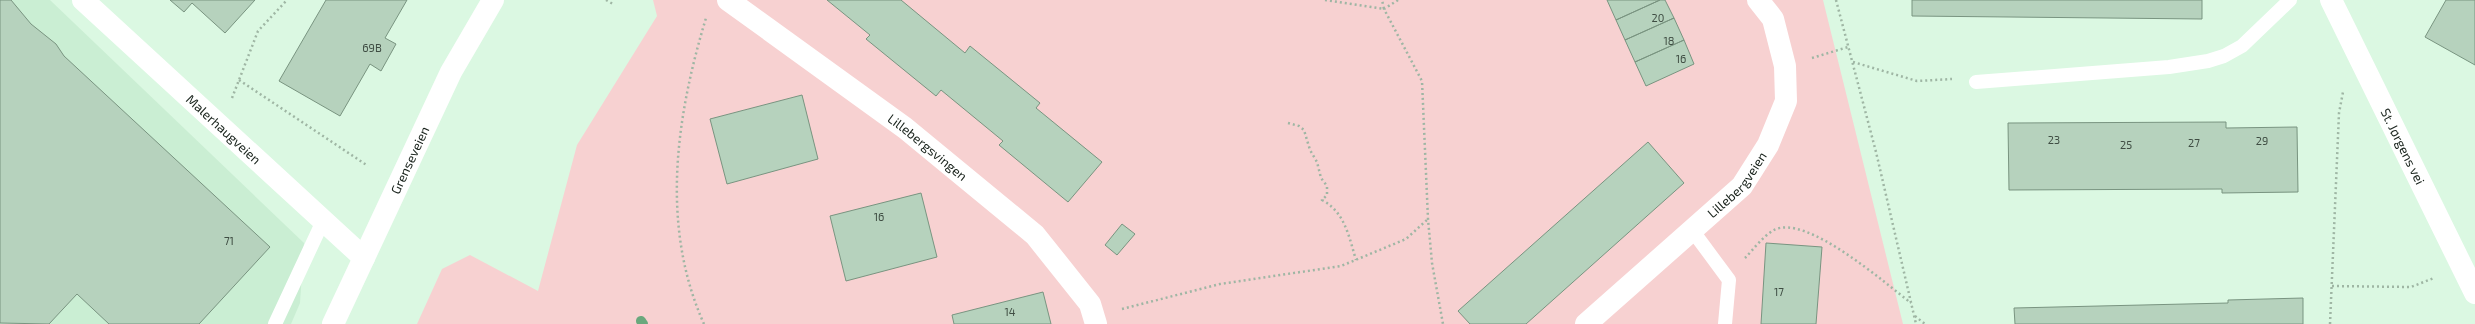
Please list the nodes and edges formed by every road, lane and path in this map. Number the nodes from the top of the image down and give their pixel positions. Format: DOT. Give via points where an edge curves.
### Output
graph roads {
  1 [pos="83,0"];
  2 [pos="287,0"];
  3 [pos="493,0"];
  4 [pos="606,0"];
  5 [pos="728,0"];
  6 [pos="1325,0"];
  7 [pos="1382,0"];
  8 [pos="1398,0"];
  9 [pos="1758,0"];
  10 [pos="1836,0"];
  11 [pos="2290,0"];
  12 [pos="2331,0"];
  13 [pos="613,4"];
  14 [pos="1384,9"];
  15 [pos="706,15"];
  16 [pos="1848,47"];
  17 [pos="1853,62"];
  18 [pos="1785,66"];
  19 [pos="2366,70"];
  20 [pos="239,80"];
  21 [pos="1976,82"];
  22 [pos="232,98"];
  23 [pos="1288,122"];
  24 [pos="368,166"];
  25 [pos="1428,219"];
  26 [pos="323,221"];
  27 [pos="1692,230"];
  28 [pos="364,258"];
  29 [pos="1356,260"];
  30 [pos="1726,276"];
  31 [pos="2436,277"];
  32 [pos="2332,286"];
  33 [pos="2475,292"];
  34 [pos="1912,304"];
  35 [pos="1914,316"];
  36 [pos="1094,320"];
  37 [pos="275,324"];
  38 [pos="333,324"];
  39 [pos="704,324"];
  40 [pos="1443,324"];
  41 [pos="1586,324"];
  42 [pos="1725,324"];
  43 [pos="1916,324"];
  44 [pos="1926,324"];
  45 [pos="2330,324"];
  1 -- 26 [label="street, Malerhaugveien"];
  2 -- 20 [label="path" via="258,31"];
  3 -- 28 [label="street, Grenseveien" via="451,72"];
  4 -- 13 [label="path"];
  5 -- 36 [label="street, Lillebergsvingen" via="905,128 1036,235 1090,304"];
  6 -- 14 [label="path"];
  7 -- 14 [label="path"];
  8 -- 14 [label="path"];
  9 -- 18 [label="street, Lillebergveien" via="1773,19"];
  10 -- 16 [label="path"];
  11 -- 21 [label="lane" via="2242,46 2208,61 2169,67"];
  12 -- 19 [label="street, St. Jørgens vei"];
  14 -- 25 [label="path" via="1422,81"];
  15 -- 39 [label="path" via="690,69 676,165 678,228"];
  16 -- 17 [label="path"];
  16 -- 18 [label="path"];
  17 -- 21 [label="path" via="1917,81 1949,79"];
  17 -- 34 [label="path"];
  18 -- 27 [label="street, Lillebergveien" via="1786,101 1768,145 1742,186"];
  19 -- 32 [label="path" via="2346,86 2341,101"];
  19 -- 33 [label="street, St. Jørgens vei"];
  20 -- 22 [label="path"];
  20 -- 24 [label="path"];
  23 -- 29 [label="path" via="1304,130 1310,150 1318,162 1321,178 1327,186 1327,195 1322,200 1331,205 1342,220"];
  25 -- 29 [label="path" via="1406,240"];
  25 -- 40 [label="path" via="1432,263"];
  26 -- 28 [label="street, Malerhaugveien"];
  26 -- 37 [label="lane"];
  27 -- 30 [label="lane"];
  27 -- 41 [label="street, Lillebergveien"];
  28 -- 38 [label="street, Grenseveien"];
  29 -- 36 [label="path" via="1341,266 1220,284"];
  30 -- 34 [label="path" via="1774,230 1788,228 1821,237 1864,266"];
  30 -- 42 [label="lane" via="1729,280"];
  31 -- 32 [label="path" via="2411,287"];
  32 -- 45 [label="path"];
  34 -- 35 [label="path"];
  35 -- 43 [label="path"];
  35 -- 44 [label="path"];
}
